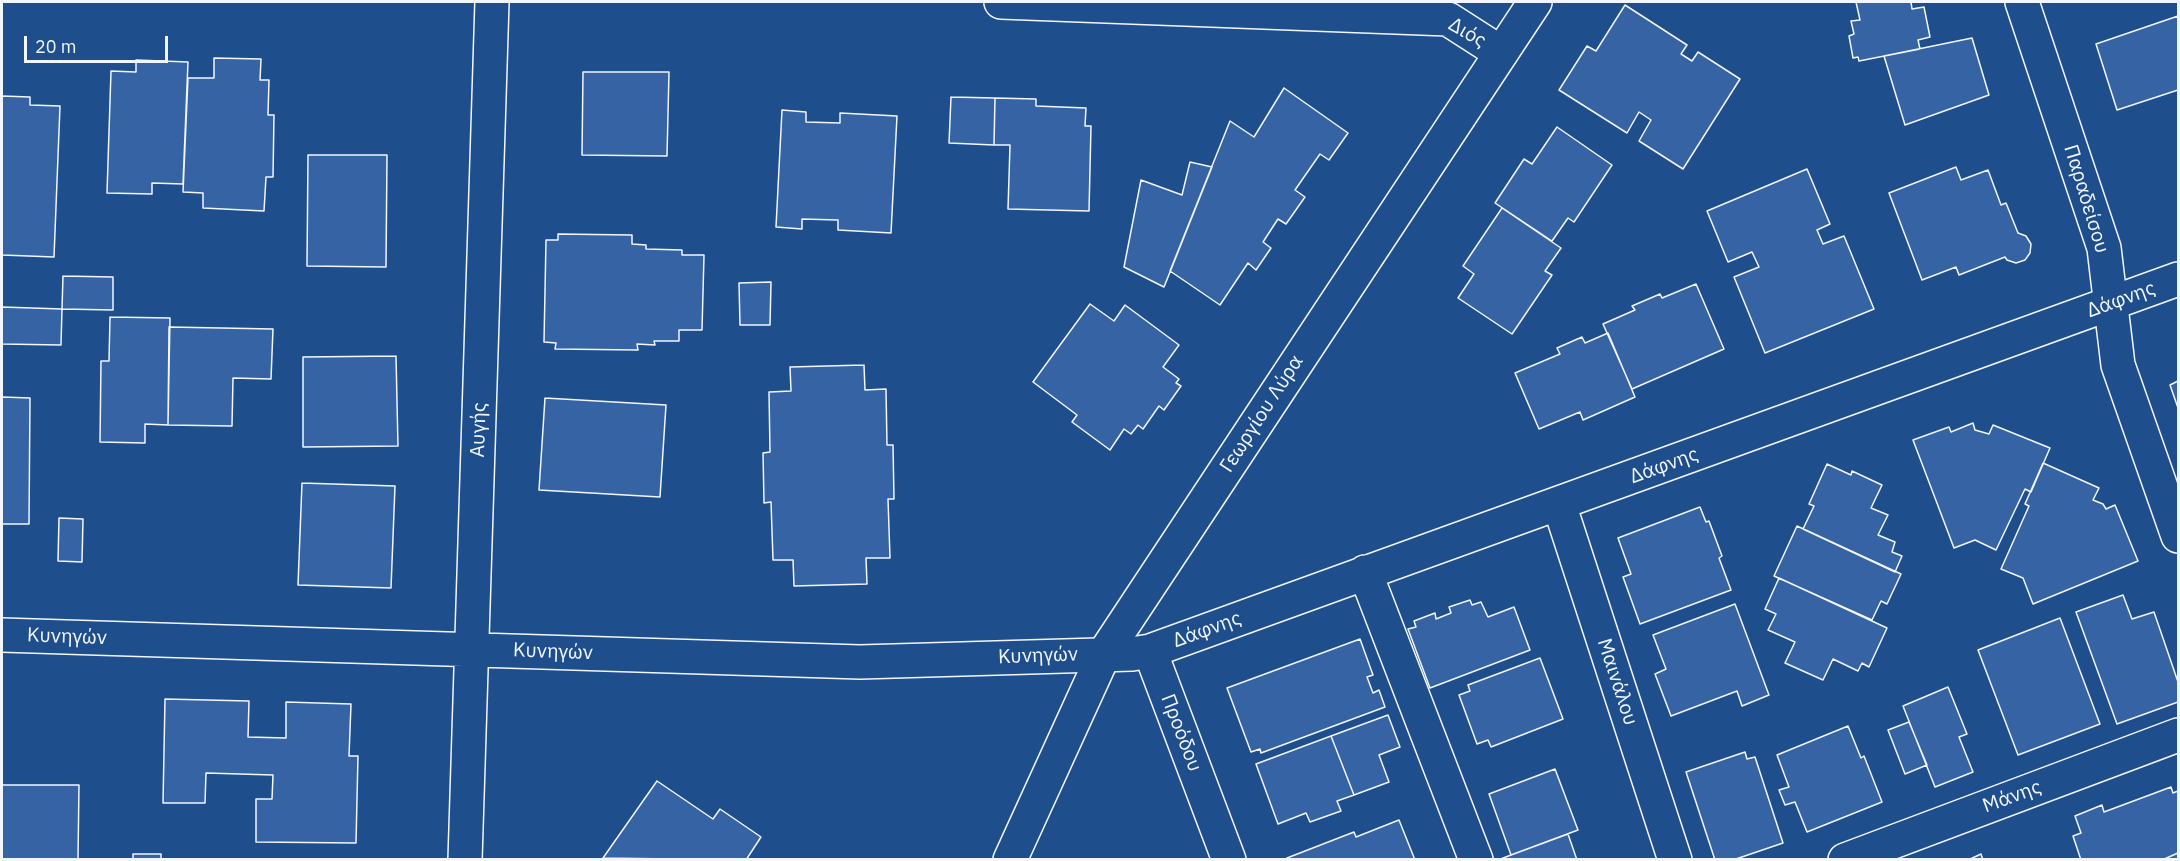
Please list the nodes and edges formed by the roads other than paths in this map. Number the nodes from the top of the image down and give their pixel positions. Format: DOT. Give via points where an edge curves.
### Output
graph roads {
  1 [pos="492,2"];
  2 [pos="1001,2"];
  3 [pos="1535,2"];
  4 [pos="2022,2"];
  5 [pos="1450,10"];
  6 [pos="1501,53"];
  7 [pos="2178,279"];
  8 [pos="2109,305"];
  9 [pos="1559,504"];
  10 [pos="2178,536"];
  11 [pos="1365,572"];
  12 [pos="2,635"];
  13 [pos="472,649"];
  14 [pos="1150,651"];
  15 [pos="1104,654"];
  16 [pos="2178,735"];
  17 [pos="1016,854"];
  18 [pos="465,860"];
  19 [pos="1229,860"];
  20 [pos="1476,860"];
  21 [pos="1675,860"];
  22 [pos="1845,860"];
  1 -- 13 [label="street, Αυγής"];
  2 -- 5 [label="street, Διός"];
  3 -- 6 [label="street, Γεωργίου Λύρα"];
  4 -- 8 [label="street, Παραδείσου" via="2104,248"];
  5 -- 6 [label="street, Διός"];
  6 -- 15 [label="street, Γεωργίου Λύρα"];
  7 -- 8 [label="street, Δάφνης"];
  8 -- 9 [label="street, Δάφνης"];
  8 -- 10 [label="street, Παραδείσου" via="2118,365"];
  9 -- 11 [label="street, Δάφνης"];
  9 -- 21 [label="street, Μαινάλου"];
  11 -- 14 [label="street, Δάφνης"];
  11 -- 20 [label="street"];
  12 -- 13 [label="street, Κυνηγών"];
  13 -- 15 [label="street, Κυνηγών" via="860,662"];
  13 -- 18 [label="street, Αυγής"];
  14 -- 15 [label="street"];
  14 -- 19 [label="street, Προόδου"];
  15 -- 17 [label="street, Γεωργίου Λύρα"];
  16 -- 22 [label="street, Μάνης"];
}
